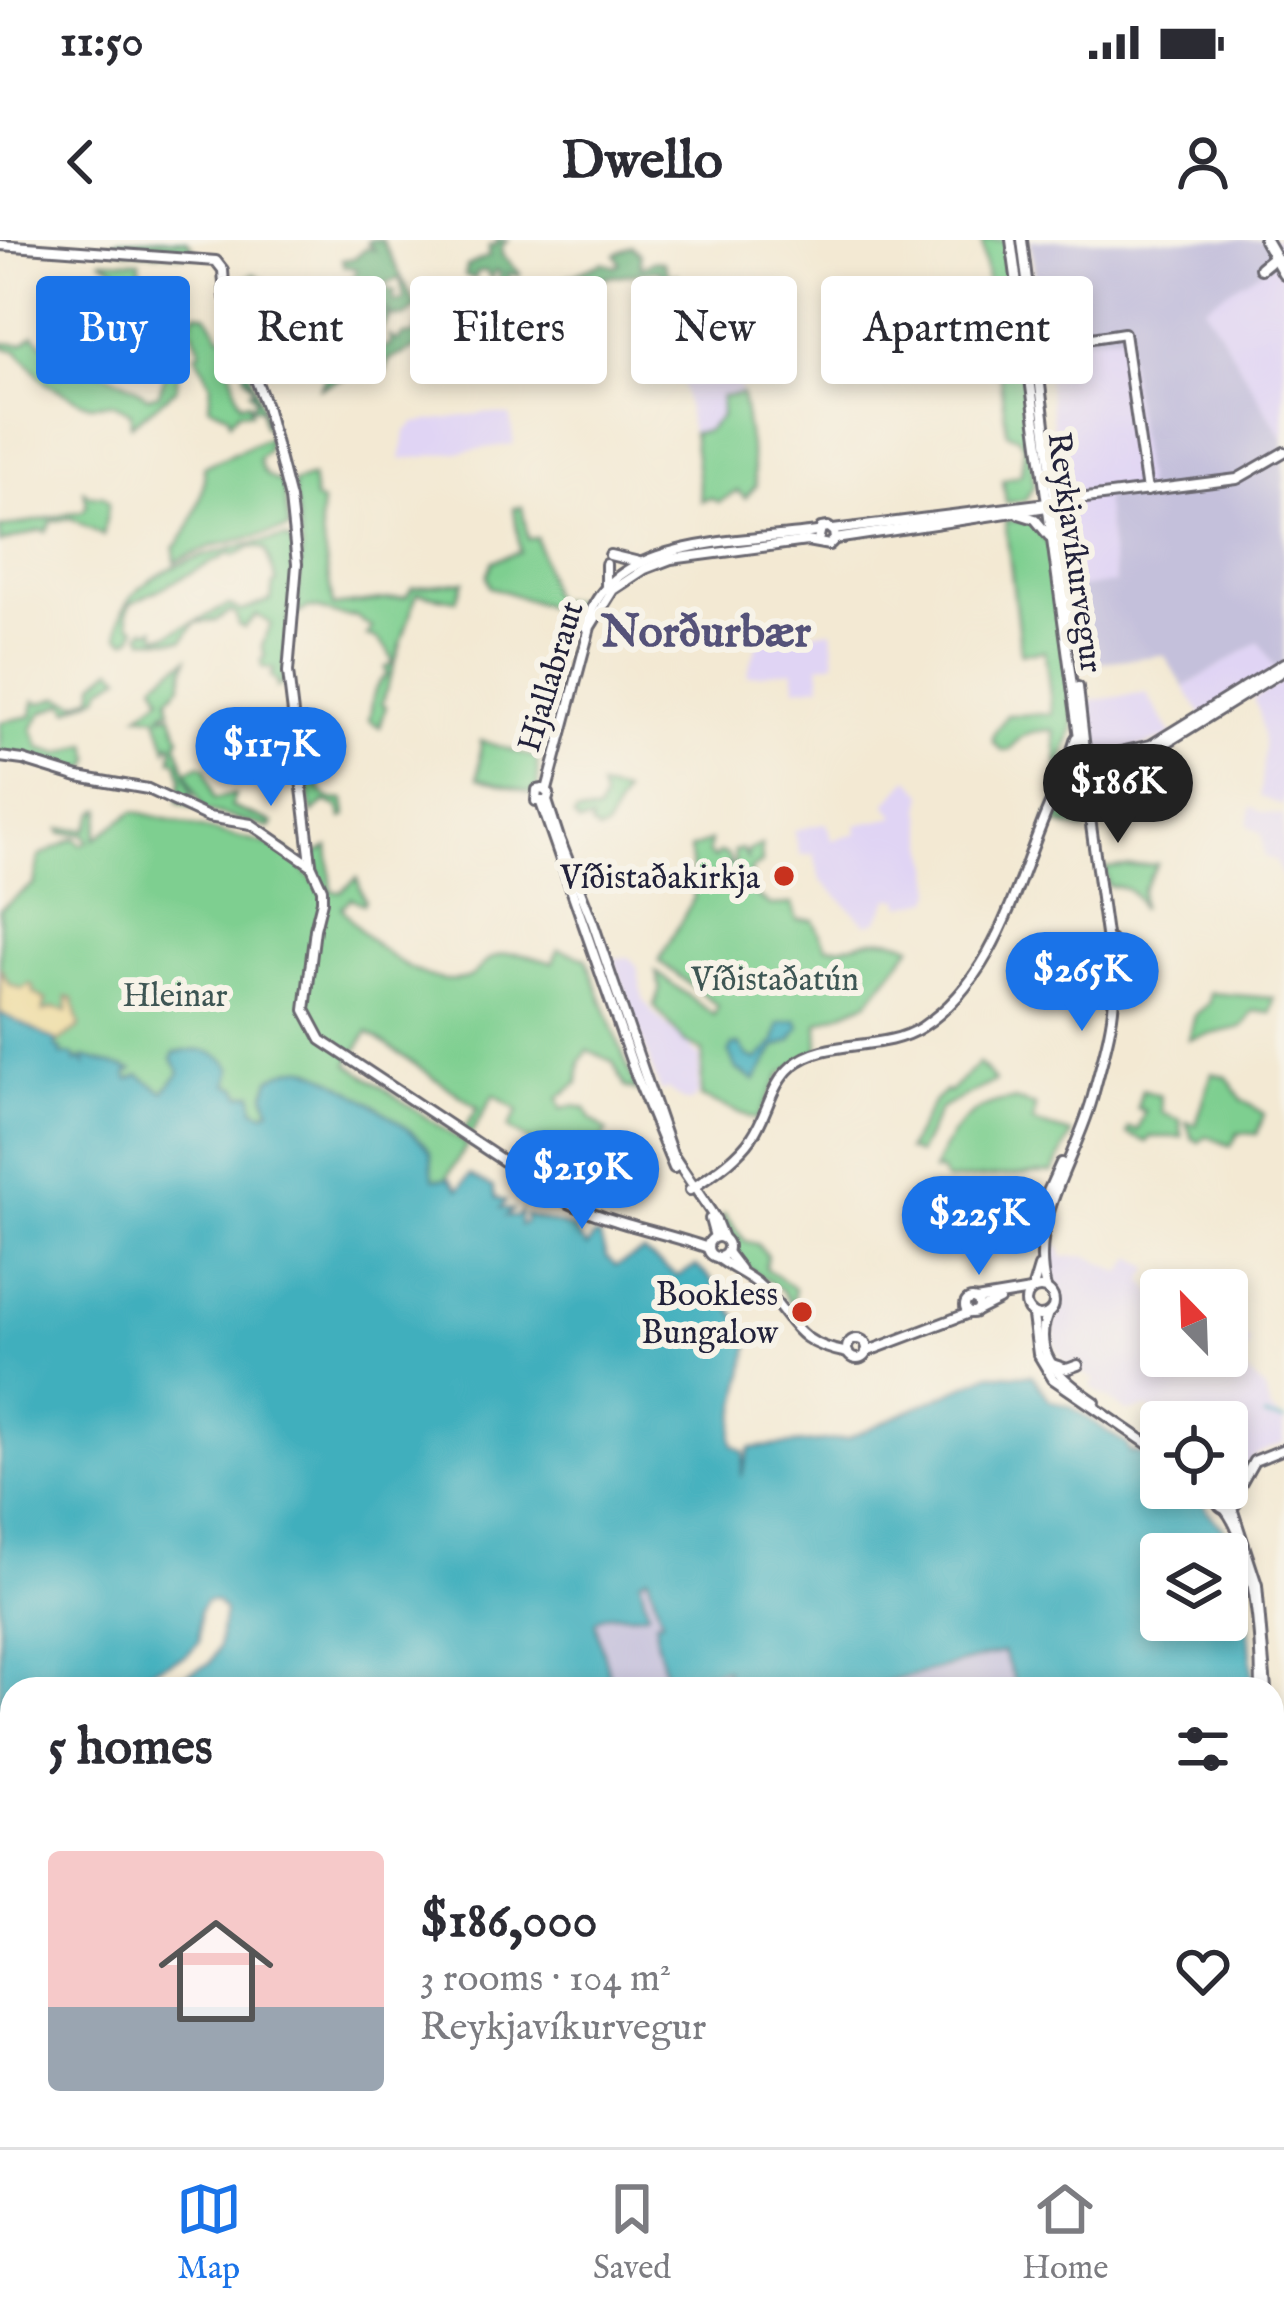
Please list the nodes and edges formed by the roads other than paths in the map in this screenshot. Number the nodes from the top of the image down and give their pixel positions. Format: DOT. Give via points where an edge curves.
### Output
graph roads {
  1 [pos="1011,240"];
  2 [pos="1022,240"];
  3 [pos="1269,240"];
  4 [pos="0,245"];
  5 [pos="1281,260"];
  6 [pos="1261,268"];
  7 [pos="1284,273"];
  8 [pos="1018,276"];
  9 [pos="1025,276"];
  10 [pos="1093,337"];
  11 [pos="1034,384"];
  12 [pos="1036,384"];
  13 [pos="1284,452"];
  14 [pos="1042,475"];
  15 [pos="1052,484"];
  16 [pos="1147,491"];
  17 [pos="1081,500"];
  18 [pos="1050,504"];
  19 [pos="1021,509"];
  20 [pos="834,534"];
  21 [pos="1054,534"];
  22 [pos="817,537"];
  23 [pos="640,562"];
  24 [pos="606,586"];
  25 [pos="1284,667"];
  26 [pos="1077,728"];
  27 [pos="0,757"];
  28 [pos="1084,761"];
  29 [pos="1101,761"];
  30 [pos="1064,776"];
  31 [pos="1089,783"];
  32 [pos="1057,792"];
  33 [pos="1085,795"];
  34 [pos="544,796"];
  35 [pos="311,865"];
  36 [pos="1110,941"];
  37 [pos="1112,954"];
  38 [pos="692,1189"];
  39 [pos="719,1237"];
  40 [pos="708,1248"];
  41 [pos="722,1254"];
  42 [pos="1046,1288"];
  43 [pos="1032,1289"];
  44 [pos="972,1307"];
  45 [pos="1031,1311"];
  46 [pos="1047,1316"];
  47 [pos="865,1348"];
  48 [pos="848,1349"];
  49 [pos="1047,1365"];
  50 [pos="1078,1365"];
  51 [pos="1140,1435"];
  52 [pos="1140,1436"];
  53 [pos="1284,1449"];
  54 [pos="1248,1470"];
  55 [pos="1228,1509"];
  56 [pos="1236,1531"];
  57 [pos="1248,1552"];
  58 [pos="1263,1677"];
  59 [pos="1263,1677"];
  1 -- 8 [label="main road, Reykjavíkurvegur"];
  2 -- 9 [label="main road, Reykjavíkurvegur"];
  3 -- 5 [label="main road"];
  4 -- 35 [label="main road" via="216,261 223,270 290,500 297,564 288,672"];
  5 -- 6 [label="main road"];
  5 -- 7 [label="main road"];
  10 -- 16 [label="main road" via="1124,333"];
  11 -- 14 [label="main road, Reykjavíkurvegur"];
  12 -- 15 [label="main road, Reykjavíkurvegur"];
  13 -- 16 [label="main road" via="1238,479"];
  14 -- 18 [label="main road, Reykjavíkurvegur"];
  14 -- 19 [label="main road"];
  15 -- 17 [label="main road"];
  15 -- 18 [label="main road, Reykjavíkurvegur"];
  16 -- 17 [label="main road"];
  17 -- 18 [label="main road"];
  17 -- 21 [label="main road"];
  18 -- 19 [label="main road"];
  18 -- 21 [label="main road, Reykjavíkurvegur"];
  19 -- 20 [label="main road"];
  19 -- 21 [label="main road"];
  20 -- 22 [label="main road" via="824,527"];
  20 -- 22 [label="main road" via="825,545"];
  21 -- 26 [label="main road, Reykjavíkurvegur"];
  21 -- 28 [label="main road, Reykjavíkurvegur"];
  22 -- 23 [label="main road, Hjallabraut"];
  22 -- 34 [label="main road, Hjallabraut" via="671,560 613,590 590,627"];
  23 -- 24 [label="main road, Hjallabraut"];
  23 -- 24 [label="main road" via="608,560"];
  24 -- 34 [label="main road, Hjallabraut" via="589,614"];
  25 -- 29 [label="main road" via="1165,738"];
  26 -- 28 [label="main road, Reykjavíkurvegur"];
  26 -- 30 [label="main road"];
  27 -- 35 [label="main road" via="148,789 208,817 258,827"];
  28 -- 29 [label="main road"];
  28 -- 29 [label="main road"];
  28 -- 30 [label="main road"];
  28 -- 31 [label="main road, Reykjavíkurvegur"];
  28 -- 33 [label="main road, Reykjavíkurvegur"];
  29 -- 31 [label="main road"];
  30 -- 32 [label="main road"];
  31 -- 36 [label="main road, Reykjavíkurvegur"];
  32 -- 33 [label="main road" via="1072,782"];
  32 -- 38 [label="main road" via="990,951 954,999 892,1041 797,1062 751,1139"];
  33 -- 36 [label="main road, Reykjavíkurvegur"];
  34 -- 38 [label="main road, Hjallabraut" via="559,863 666,1155"];
  35 -- 40 [label="main road" via="322,901 304,1010 317,1036 571,1204"];
  36 -- 37 [label="main road" via="1119,948"];
  37 -- 42 [label="main road" via="1114,996 1091,1104 1049,1208"];
  37 -- 43 [label="main road" via="1100,1054 1083,1118 1046,1196"];
  38 -- 39 [label="main road, Hjallabraut"];
  39 -- 40 [label="main road"];
  39 -- 41 [label="main road, Hjallabraut" via="728,1244"];
  40 -- 41 [label="main road"];
  41 -- 48 [label="main road" via="763,1283 804,1331"];
  42 -- 43 [label="main road"];
  42 -- 46 [label="main road"];
  43 -- 44 [label="main road"];
  43 -- 45 [label="main road"];
  44 -- 45 [label="main road" via="1010,1297"];
  44 -- 47 [label="main road"];
  45 -- 46 [label="main road"];
  45 -- 49 [label="main road"];
  46 -- 49 [label="main road"];
  47 -- 48 [label="main road" via="857,1339"];
  47 -- 48 [label="main road" via="857,1359"];
  49 -- 50 [label="main road"];
  49 -- 51 [label="main road"];
  49 -- 52 [label="main road" via="1057,1383"];
  53 -- 54 [label="main road"];
  55 -- 56 [label="main road"];
  56 -- 58 [label="main road"];
  57 -- 59 [label="main road"];
}
